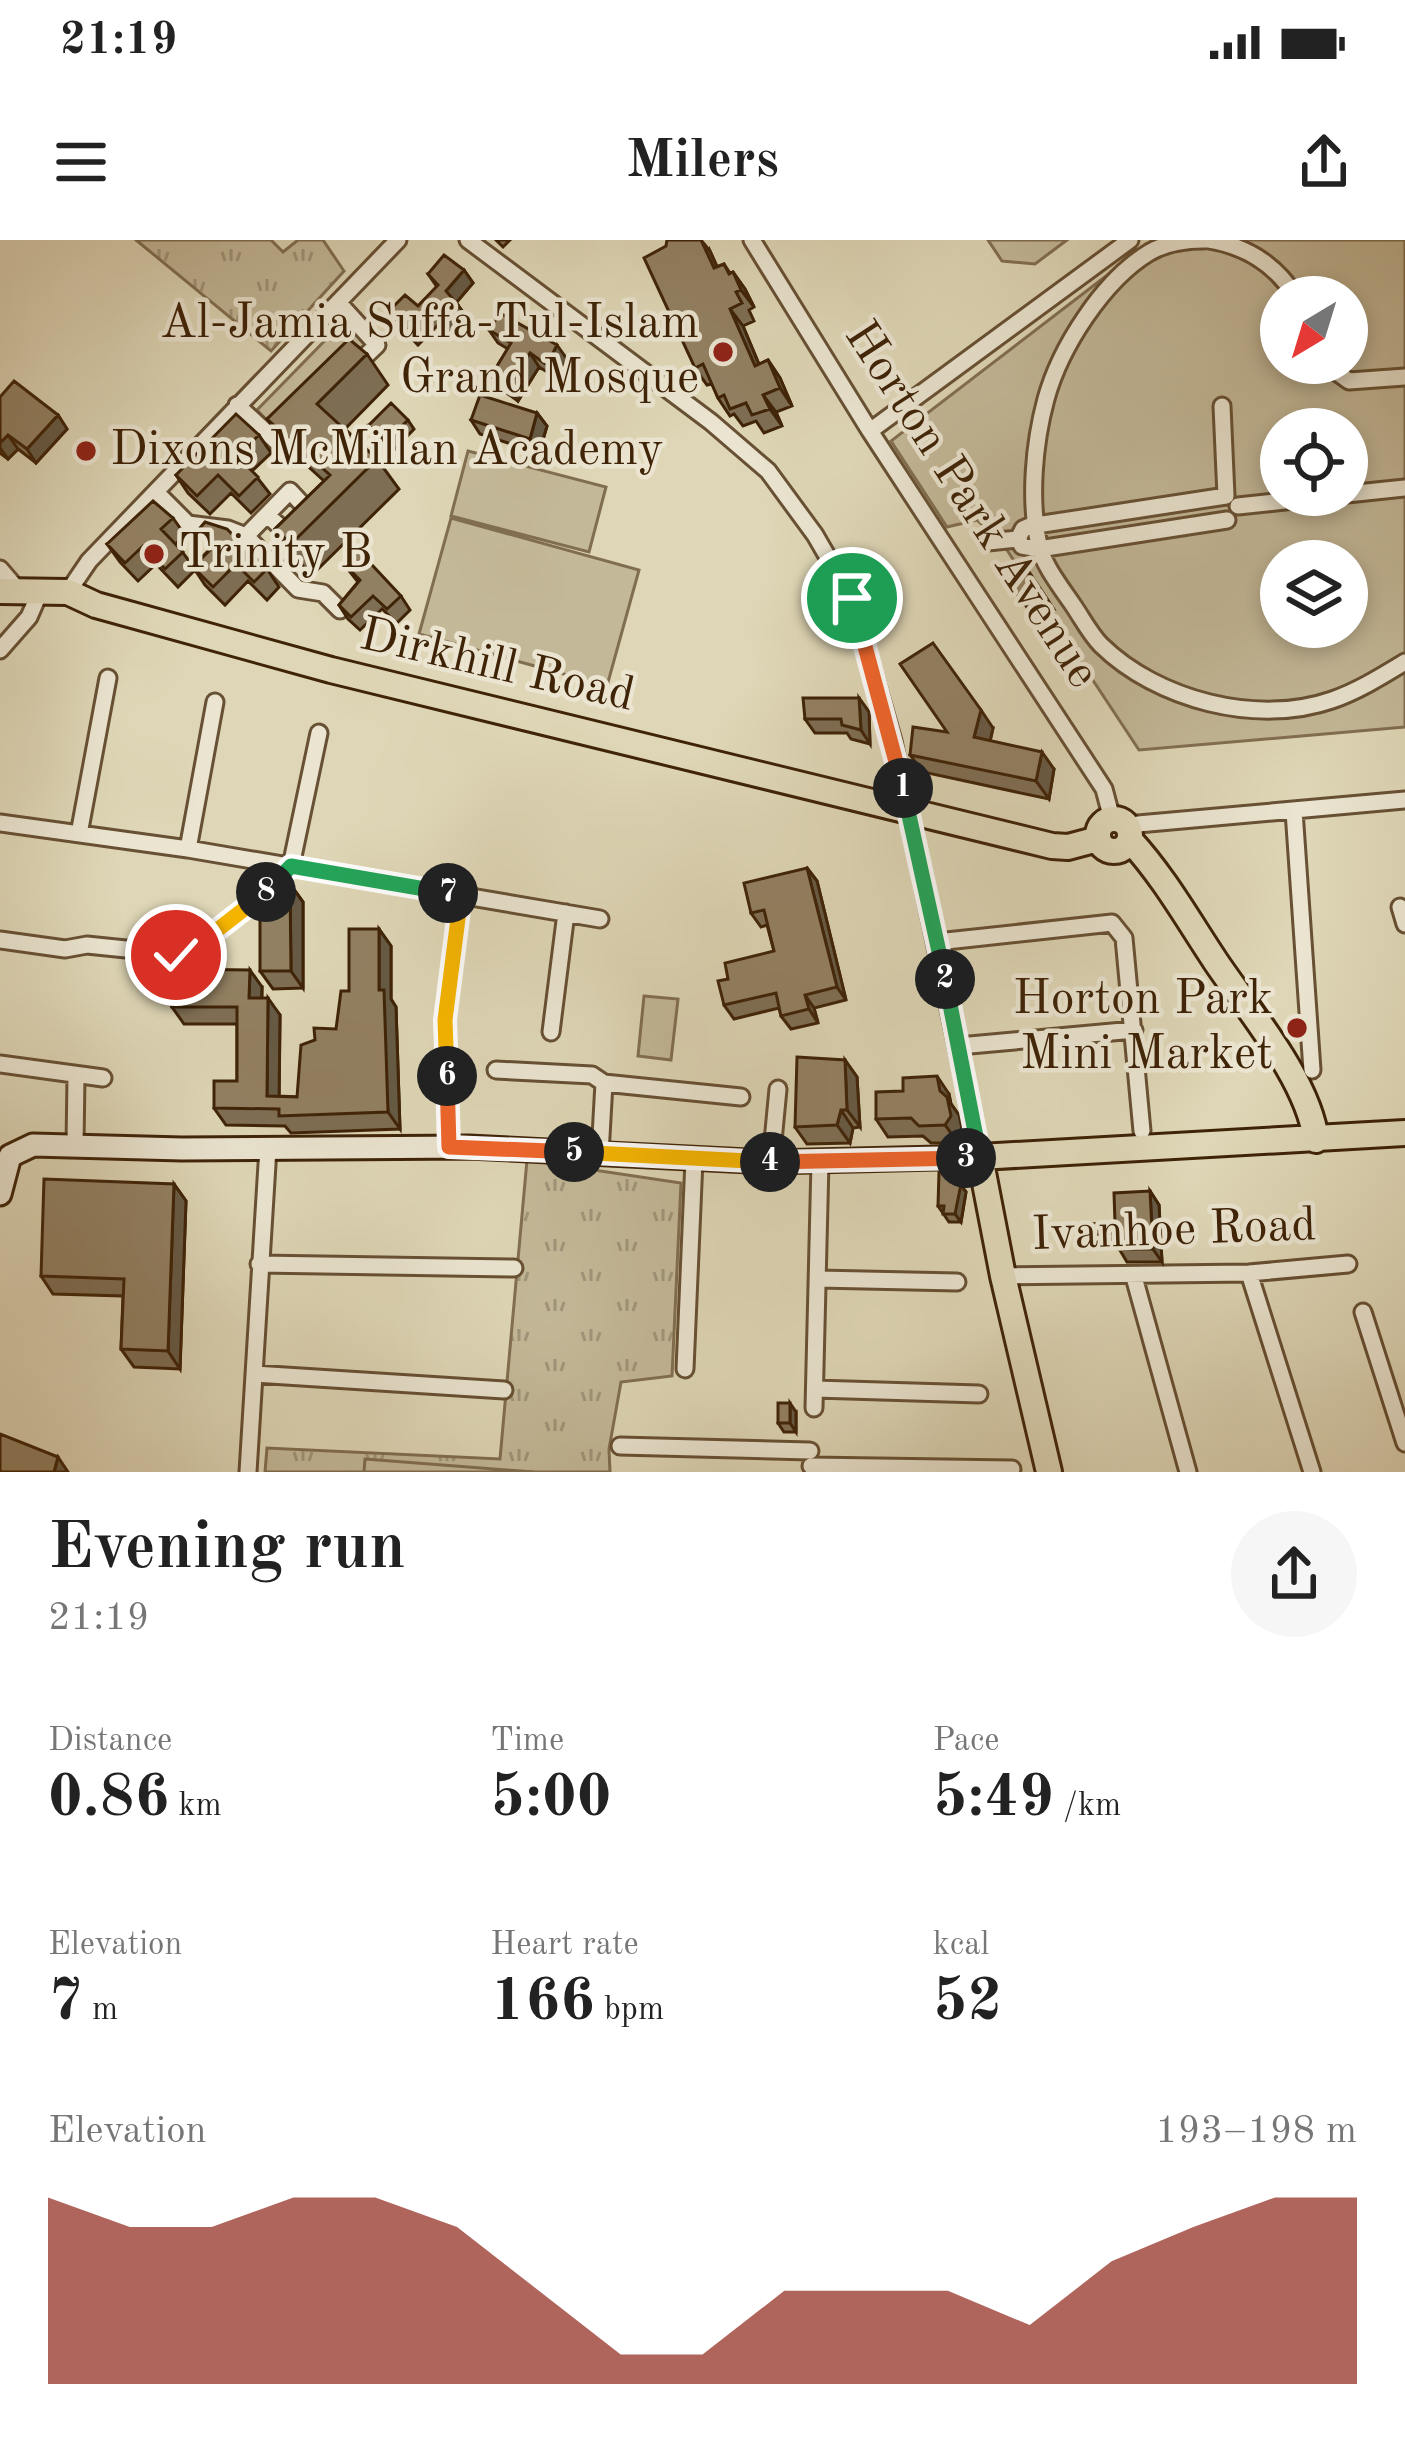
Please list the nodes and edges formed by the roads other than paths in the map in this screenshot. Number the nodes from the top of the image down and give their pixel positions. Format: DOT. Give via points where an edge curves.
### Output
graph roads {
  1 [pos="468,240"];
  2 [pos="752,240"];
  3 [pos="1130,240"];
  4 [pos="1206,240"];
  5 [pos="393,242"];
  6 [pos="1280,276"];
  7 [pos="338,302"];
  8 [pos="1405,377"];
  9 [pos="342,378"];
  10 [pos="1368,380"];
  11 [pos="237,405"];
  12 [pos="1222,406"];
  13 [pos="310,410"];
  14 [pos="870,431"];
  15 [pos="1405,488"];
  16 [pos="156,492"];
  17 [pos="1368,492"];
  18 [pos="1260,504"];
  19 [pos="1164,506"];
  20 [pos="1230,507"];
  21 [pos="267,515"];
  22 [pos="1103,515"];
  23 [pos="1037,526"];
  24 [pos="1164,529"];
  25 [pos="246,536"];
  26 [pos="1018,539"];
  27 [pos="1101,539"];
  28 [pos="988,542"];
  29 [pos="1039,549"];
  30 [pos="0,568"];
  31 [pos="19,592"];
  32 [pos="68,592"];
  33 [pos="340,610"];
  34 [pos="0,650"];
  35 [pos="1405,662"];
  36 [pos="108,678"];
  37 [pos="214,702"];
  38 [pos="319,734"];
  39 [pos="1405,800"];
  40 [pos="1294,811"];
  41 [pos="908,813"];
  42 [pos="0,823"];
  43 [pos="1121,833"];
  44 [pos="79,834"];
  45 [pos="188,849"];
  46 [pos="291,866"];
  47 [pos="461,895"];
  48 [pos="566,913"];
  49 [pos="600,919"];
  50 [pos="0,940"];
  51 [pos="937,942"];
  52 [pos="1134,1030"];
  53 [pos="551,1032"];
  54 [pos="959,1046"];
  55 [pos="0,1064"];
  56 [pos="496,1070"];
  57 [pos="1312,1070"];
  58 [pos="76,1076"];
  59 [pos="104,1078"];
  60 [pos="604,1083"];
  61 [pos="778,1089"];
  62 [pos="741,1097"];
  63 [pos="1314,1129"];
  64 [pos="1142,1131"];
  65 [pos="1405,1133"];
  66 [pos="75,1145"];
  67 [pos="449,1147"];
  68 [pos="268,1148"];
  69 [pos="5,1153"];
  70 [pos="600,1154"];
  71 [pos="980,1157"];
  72 [pos="694,1160"];
  73 [pos="771,1162"];
  74 [pos="820,1162"];
  75 [pos="0,1194"];
  76 [pos="260,1264"];
  77 [pos="1348,1264"];
  78 [pos="514,1268"];
  79 [pos="1249,1273"];
  80 [pos="1003,1276"];
  81 [pos="1134,1277"];
  82 [pos="818,1279"];
  83 [pos="957,1282"];
  84 [pos="1363,1312"];
  85 [pos="686,1370"];
  86 [pos="254,1374"];
  87 [pos="815,1388"];
  88 [pos="504,1390"];
  89 [pos="979,1394"];
  90 [pos="814,1408"];
  91 [pos="1405,1443"];
  92 [pos="620,1446"];
  93 [pos="811,1456"];
  94 [pos="1012,1469"];
  95 [pos="248,1472"];
  96 [pos="1049,1472"];
  97 [pos="1188,1472"];
  98 [pos="1312,1472"];
  1 -- 41 [label="street" via="768,471 852,598"];
  2 -- 14 [label="street, Horton Park Avenue"];
  3 -- 14 [label="street"];
  4 -- 6 [label="street" via="1233,244"];
  4 -- 23 [label="street" via="1151,252 1096,305 1069,347 1045,403"];
  5 -- 7 [label="street"];
  7 -- 9 [label="street" via="377,345"];
  7 -- 11 [label="street"];
  8 -- 10 [label="street"];
  11 -- 13 [label="street" via="278,443"];
  11 -- 16 [label="street"];
  12 -- 20 [label="street"];
  14 -- 43 [label="street, Horton Park Avenue" via="1104,789"];
  15 -- 17 [label="street"];
  16 -- 25 [label="street" via="188,524"];
  16 -- 32 [label="street"];
  18 -- 20 [label="street"];
  19 -- 20 [label="street"];
  19 -- 22 [label="street"];
  19 -- 24 [label="street"];
  20 -- 24 [label="street"];
  21 -- 21 [label="street" via="277,495 290,491 315,516 292,539"];
  21 -- 25 [label="street"];
  22 -- 23 [label="street"];
  22 -- 27 [label="street"];
  23 -- 26 [label="street"];
  23 -- 29 [label="street"];
  24 -- 27 [label="street"];
  25 -- 33 [label="street" via="298,589 322,593"];
  26 -- 28 [label="street"];
  26 -- 29 [label="street"];
  27 -- 29 [label="street"];
  29 -- 35 [label="street" via="1100,644 1134,670 1211,703 1274,708 1330,701"];
  30 -- 31 [label="street"];
  31 -- 32 [label="main road"];
  31 -- 34 [label="street" via="29,616"];
  32 -- 41 [label="main road, Dirkhill Road" via="331,670"];
  36 -- 44 [label="street"];
  37 -- 45 [label="street"];
  38 -- 46 [label="street"];
  39 -- 40 [label="street"];
  40 -- 43 [label="street"];
  40 -- 57 [label="street"];
  41 -- 43 [label="main road, Dirkhill Road" via="1052,846"];
  41 -- 51 [label="street"];
  42 -- 44 [label="street"];
  43 -- 63 [label="main road, Horton Park Avenue" via="1156,868 1279,1057"];
  44 -- 45 [label="street"];
  45 -- 46 [label="street"];
  46 -- 47 [label="street"];
  46 -- 50 [label="street" via="184,956"];
  47 -- 48 [label="street"];
  47 -- 67 [label="street" via="445,1020"];
  48 -- 49 [label="street"];
  48 -- 53 [label="street"];
  51 -- 52 [label="street" via="1112,923 1124,938"];
  51 -- 54 [label="street"];
  52 -- 54 [label="street"];
  52 -- 64 [label="street"];
  54 -- 71 [label="street"];
  55 -- 58 [label="street"];
  56 -- 60 [label="street"];
  58 -- 59 [label="street"];
  58 -- 66 [label="street"];
  60 -- 62 [label="street"];
  60 -- 70 [label="street"];
  61 -- 73 [label="street"];
  63 -- 65 [label="main road"];
  63 -- 71 [label="main road" via="1285,1141"];
  66 -- 68 [label="street"];
  66 -- 69 [label="street"];
  67 -- 68 [label="street"];
  67 -- 70 [label="street"];
  68 -- 76 [label="street"];
  69 -- 75 [label="street"];
  70 -- 72 [label="street"];
  71 -- 74 [label="street"];
  71 -- 80 [label="main road"];
  72 -- 73 [label="street"];
  72 -- 85 [label="street"];
  73 -- 74 [label="street"];
  74 -- 82 [label="street"];
  76 -- 78 [label="street"];
  76 -- 86 [label="street"];
  77 -- 79 [label="street, Ivanhoe Road"];
  79 -- 81 [label="street, Ivanhoe Road"];
  79 -- 98 [label="street"];
  80 -- 81 [label="street, Ivanhoe Road"];
  80 -- 96 [label="main road"];
  81 -- 97 [label="street"];
  82 -- 83 [label="street"];
  82 -- 87 [label="street"];
  84 -- 91 [label="street"];
  86 -- 88 [label="street"];
  86 -- 95 [label="street"];
  87 -- 89 [label="street"];
  87 -- 90 [label="street"];
  92 -- 93 [label="street"];
  93 -- 94 [label="street"];
}
